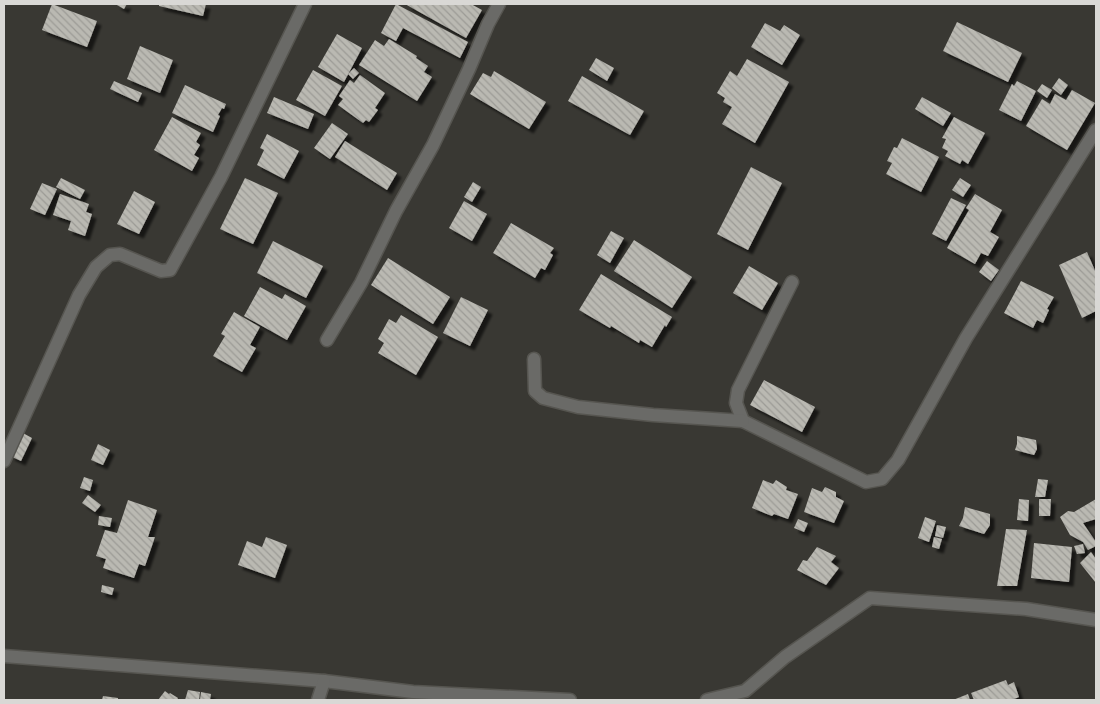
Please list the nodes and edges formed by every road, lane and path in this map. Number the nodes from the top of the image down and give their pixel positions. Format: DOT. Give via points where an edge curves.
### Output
graph roads {
  1 [pos="305,4"];
  2 [pos="499,4"];
  3 [pos="1096,130"];
  4 [pos="792,282"];
  5 [pos="327,340"];
  6 [pos="534,359"];
  7 [pos="743,421"];
  8 [pos="4,461"];
  9 [pos="1096,620"];
  10 [pos="4,656"];
  11 [pos="324,682"];
  12 [pos="318,700"];
  13 [pos="570,700"];
  14 [pos="707,700"];
  1 -- 8 [label="street" via="221,177 170,270 161,271 120,254 110,255 96,267"];
  2 -- 5 [label="street" via="433,145 361,283"];
  3 -- 7 [label="street" via="966,338 898,460 882,479 866,482"];
  4 -- 7 [label="street" via="738,390 736,403"];
  6 -- 7 [label="street" via="535,391 543,398 578,407"];
  9 -- 14 [label="street" via="1026,610 870,598 785,657 745,691"];
  10 -- 11 [label="street"];
  11 -- 12 [label="street"];
  11 -- 13 [label="street" via="413,692"];
}
